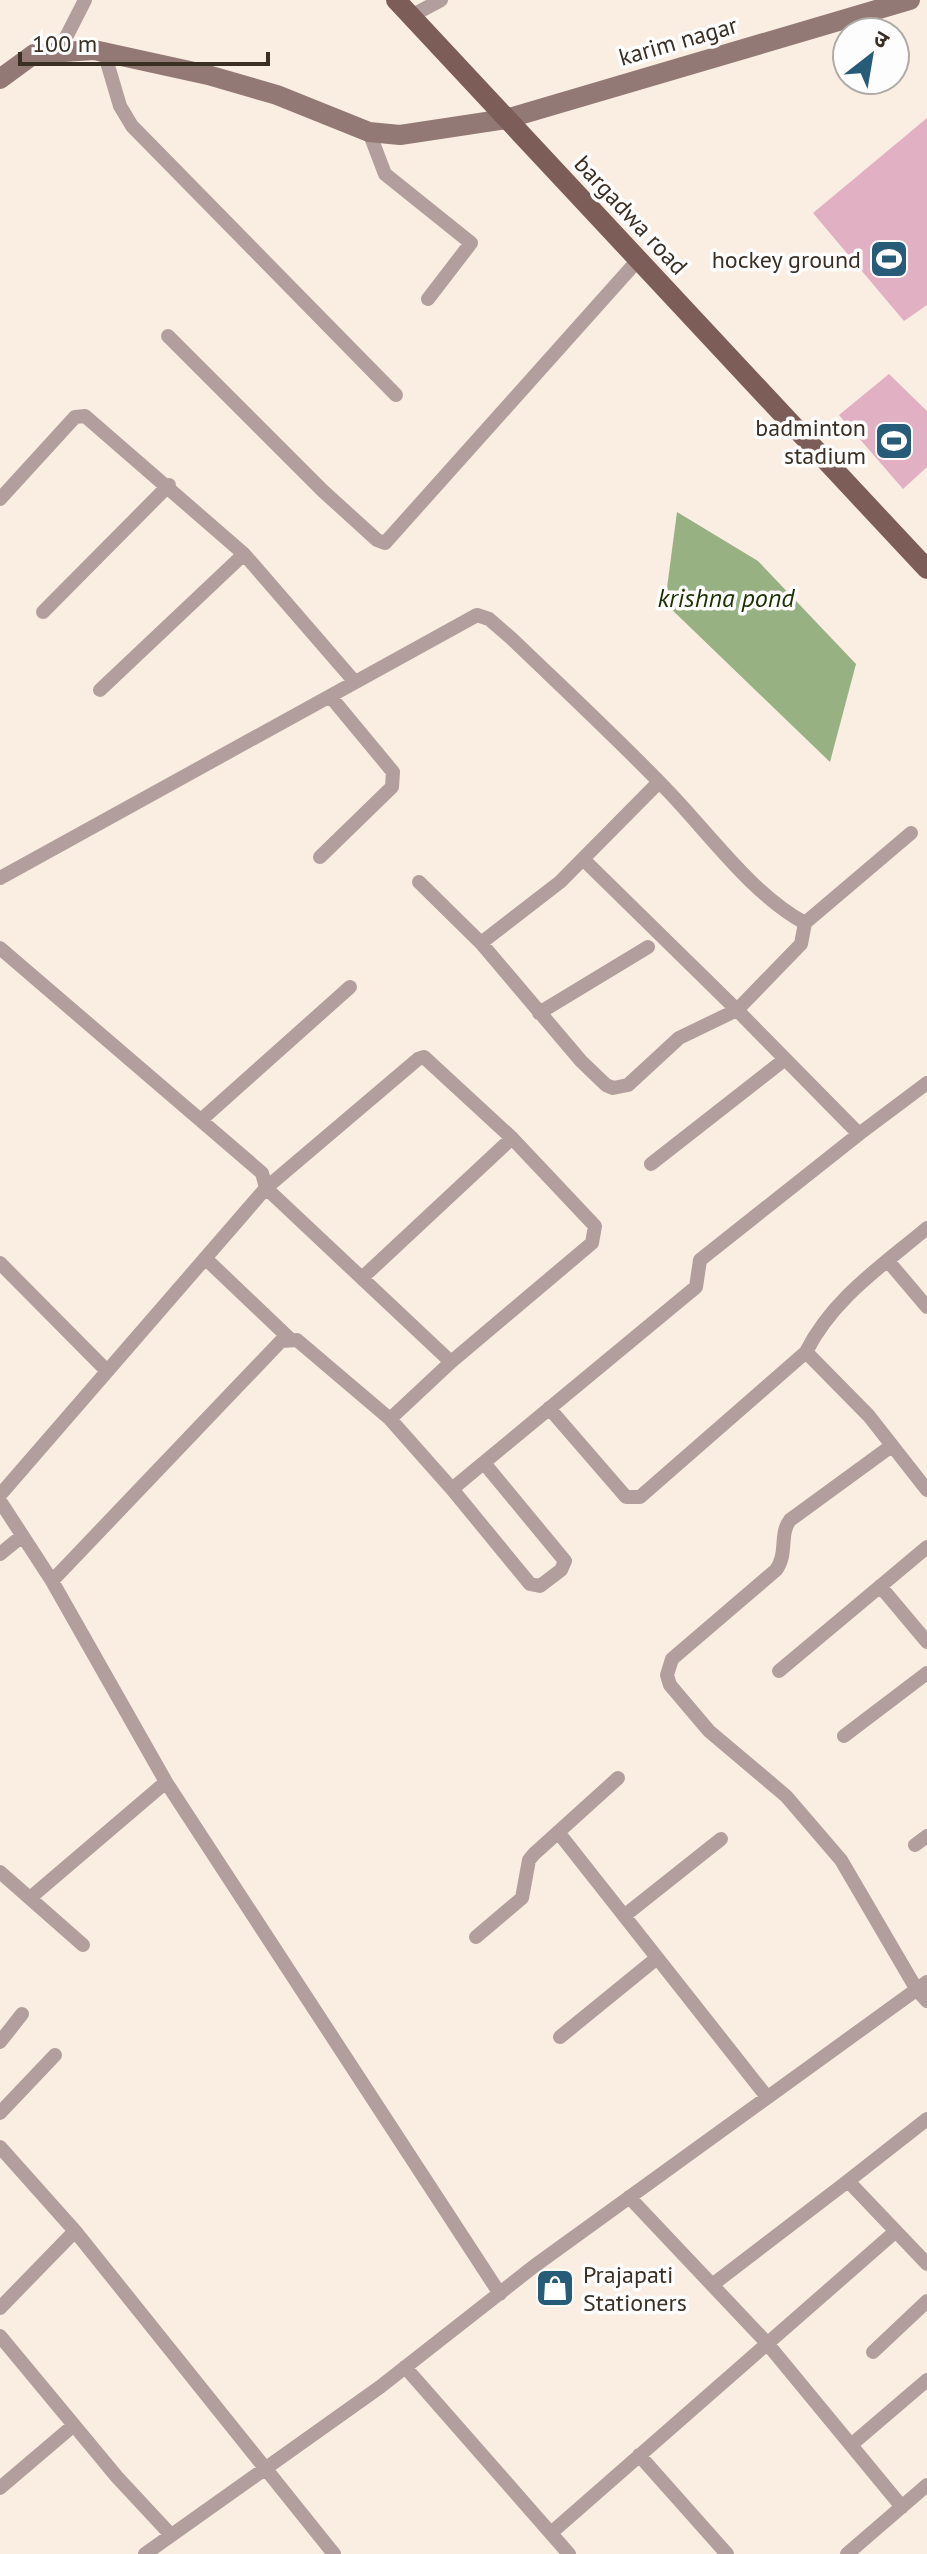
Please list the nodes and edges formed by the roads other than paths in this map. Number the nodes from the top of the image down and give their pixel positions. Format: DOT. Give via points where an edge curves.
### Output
graph roads {
  1 [pos="85,0"];
  2 [pos="396,0"];
  3 [pos="441,0"];
  4 [pos="910,0"];
  5 [pos="411,16"];
  6 [pos="59,51"];
  7 [pos="104,52"];
  8 [pos="0,79"];
  9 [pos="506,119"];
  10 [pos="373,141"];
  11 [pos="638,260"];
  12 [pos="428,299"];
  13 [pos="168,336"];
  14 [pos="396,395"];
  15 [pos="169,485"];
  16 [pos="0,499"];
  17 [pos="244,554"];
  18 [pos="927,569"];
  19 [pos="43,612"];
  20 [pos="354,681"];
  21 [pos="100,690"];
  22 [pos="330,696"];
  23 [pos="659,782"];
  24 [pos="911,833"];
  25 [pos="320,857"];
  26 [pos="583,859"];
  27 [pos="0,878"];
  28 [pos="419,882"];
  29 [pos="805,923"];
  30 [pos="481,943"];
  31 [pos="648,947"];
  32 [pos="0,948"];
  33 [pos="350,987"];
  34 [pos="737,1010"];
  35 [pos="539,1013"];
  36 [pos="784,1060"];
  37 [pos="927,1083"];
  38 [pos="201,1120"];
  39 [pos="859,1134"];
  40 [pos="512,1138"];
  41 [pos="651,1164"];
  42 [pos="266,1188"];
  43 [pos="927,1228"];
  44 [pos="205,1258"];
  45 [pos="888,1261"];
  46 [pos="0,1263"];
  47 [pos="362,1278"];
  48 [pos="927,1307"];
  49 [pos="289,1338"];
  50 [pos="806,1352"];
  51 [pos="451,1362"];
  52 [pos="107,1371"];
  53 [pos="549,1408"];
  54 [pos="390,1419"];
  55 [pos="890,1447"];
  56 [pos="484,1463"];
  57 [pos="452,1489"];
  58 [pos="927,1490"];
  59 [pos="0,1498"];
  60 [pos="22,1536"];
  61 [pos="927,1547"];
  62 [pos="0,1554"];
  63 [pos="52,1581"];
  64 [pos="880,1586"];
  65 [pos="927,1642"];
  66 [pos="779,1671"];
  67 [pos="927,1673"];
  68 [pos="844,1736"];
  69 [pos="618,1778"];
  70 [pos="166,1782"];
  71 [pos="558,1832"];
  72 [pos="721,1839"];
  73 [pos="0,1872"];
  74 [pos="30,1898"];
  75 [pos="624,1916"];
  76 [pos="476,1937"];
  77 [pos="83,1945"];
  78 [pos="657,1958"];
  79 [pos="924,1991"];
  80 [pos="22,2014"];
  81 [pos="560,2037"];
  82 [pos="0,2042"];
  83 [pos="55,2055"];
  84 [pos="767,2097"];
  85 [pos="0,2113"];
  86 [pos="927,2119"];
  87 [pos="3,2157"];
  88 [pos="848,2181"];
  89 [pos="629,2197"];
  90 [pos="75,2231"];
  91 [pos="896,2231"];
  92 [pos="927,2264"];
  93 [pos="712,2285"];
  94 [pos="500,2294"];
  95 [pos="927,2301"];
  96 [pos="0,2308"];
  97 [pos="0,2336"];
  98 [pos="766,2342"];
  99 [pos="873,2352"];
  100 [pos="405,2367"];
  101 [pos="927,2380"];
  102 [pos="74,2425"];
  103 [pos="851,2445"];
  104 [pos="639,2455"];
  105 [pos="265,2468"];
  106 [pos="927,2485"];
  107 [pos="0,2488"];
  108 [pos="902,2507"];
  109 [pos="551,2533"];
  110 [pos="171,2535"];
  111 [pos="145,2554"];
  112 [pos="334,2554"];
  113 [pos="568,2554"];
  114 [pos="727,2554"];
  115 [pos="847,2554"];
  1 -- 6 [label="street"];
  2 -- 5 [label="main road, bargadwa road"];
  3 -- 5 [label="street"];
  4 -- 9 [label="street, karim nagar"];
  5 -- 9 [label="main road, bargadwa road"];
  6 -- 7 [label="street, karim nagar"];
  6 -- 8 [label="street, karim nagar" via="34,54"];
  7 -- 10 [label="street, karim nagar" via="277,95"];
  7 -- 14 [label="street" via="120,106 132,126"];
  9 -- 10 [label="street, karim nagar"];
  9 -- 11 [label="main road, bargadwa road"];
  10 -- 12 [label="street" via="389,179 471,243"];
  11 -- 13 [label="street" via="385,543 323,491"];
  11 -- 18 [label="main road, bargadwa road"];
  15 -- 16 [label="street" via="80,414"];
  15 -- 17 [label="street"];
  15 -- 19 [label="street"];
  17 -- 20 [label="street"];
  17 -- 21 [label="street"];
  20 -- 22 [label="street"];
  20 -- 23 [label="street" via="477,615 489,619"];
  22 -- 25 [label="street" via="395,780"];
  22 -- 27 [label="street"];
  23 -- 26 [label="street"];
  23 -- 29 [label="street" via="754,882"];
  24 -- 29 [label="street"];
  26 -- 30 [label="street"];
  26 -- 34 [label="street"];
  28 -- 30 [label="street"];
  29 -- 34 [label="street" via="801,944"];
  30 -- 35 [label="street"];
  31 -- 35 [label="street"];
  32 -- 38 [label="street"];
  33 -- 38 [label="street"];
  34 -- 35 [label="street" via="679,1038 628,1085 613,1088"];
  34 -- 36 [label="street"];
  36 -- 39 [label="street"];
  36 -- 41 [label="street"];
  37 -- 39 [label="street"];
  38 -- 42 [label="street" via="262,1173"];
  39 -- 53 [label="street" via="700,1260 696,1287"];
  40 -- 42 [label="street" via="424,1057"];
  40 -- 47 [label="street"];
  40 -- 51 [label="street" via="595,1226 596,1234 592,1243"];
  42 -- 44 [label="street"];
  42 -- 47 [label="street"];
  43 -- 45 [label="street"];
  44 -- 49 [label="street"];
  44 -- 52 [label="street"];
  45 -- 48 [label="street"];
  45 -- 50 [label="street" via="855,1286 820,1325"];
  46 -- 52 [label="street"];
  47 -- 51 [label="street"];
  49 -- 54 [label="street"];
  49 -- 63 [label="street"];
  50 -- 53 [label="street" via="633,1499"];
  50 -- 55 [label="street" via="850,1395"];
  51 -- 54 [label="street"];
  52 -- 59 [label="street"];
  53 -- 56 [label="street"];
  54 -- 57 [label="street"];
  55 -- 58 [label="street"];
  55 -- 79 [label="street" via="790,1520 785,1526 785,1555 776,1570 672,1659 667,1675 709,1731 786,1796 841,1860"];
  56 -- 57 [label="street"];
  56 -- 57 [label="street" via="565,1561 561,1570 540,1586 530,1584"];
  59 -- 60 [label="street"];
  60 -- 62 [label="street"];
  60 -- 63 [label="street"];
  61 -- 64 [label="street"];
  63 -- 70 [label="street"];
  64 -- 65 [label="street"];
  64 -- 66 [label="street"];
  67 -- 68 [label="street"];
  69 -- 71 [label="street"];
  70 -- 74 [label="street"];
  70 -- 94 [label="street"];
  71 -- 75 [label="street"];
  71 -- 76 [label="street" via="529,1860 522,1898"];
  72 -- 75 [label="street"];
  73 -- 74 [label="street"];
  74 -- 77 [label="street"];
  75 -- 78 [label="street"];
  78 -- 81 [label="street"];
  78 -- 84 [label="street"];
  79 -- 84 [label="street"];
  80 -- 82 [label="street"];
  83 -- 85 [label="street"];
  84 -- 89 [label="street"];
  86 -- 88 [label="street"];
  87 -- 90 [label="street"];
  88 -- 91 [label="street"];
  88 -- 93 [label="street"];
  89 -- 93 [label="street"];
  89 -- 94 [label="street"];
  90 -- 96 [label="street"];
  90 -- 105 [label="street"];
  91 -- 92 [label="street"];
  91 -- 98 [label="street"];
  93 -- 98 [label="street"];
  94 -- 100 [label="street"];
  95 -- 99 [label="street"];
  97 -- 102 [label="street"];
  98 -- 103 [label="street"];
  98 -- 104 [label="street"];
  100 -- 105 [label="street"];
  100 -- 109 [label="street"];
  101 -- 103 [label="street"];
  102 -- 107 [label="street"];
  102 -- 110 [label="street"];
  103 -- 108 [label="street"];
  104 -- 109 [label="street"];
  104 -- 114 [label="street"];
  105 -- 110 [label="street"];
  105 -- 112 [label="street"];
  106 -- 108 [label="street"];
  108 -- 115 [label="street"];
  109 -- 113 [label="street"];
  110 -- 111 [label="street"];
}
